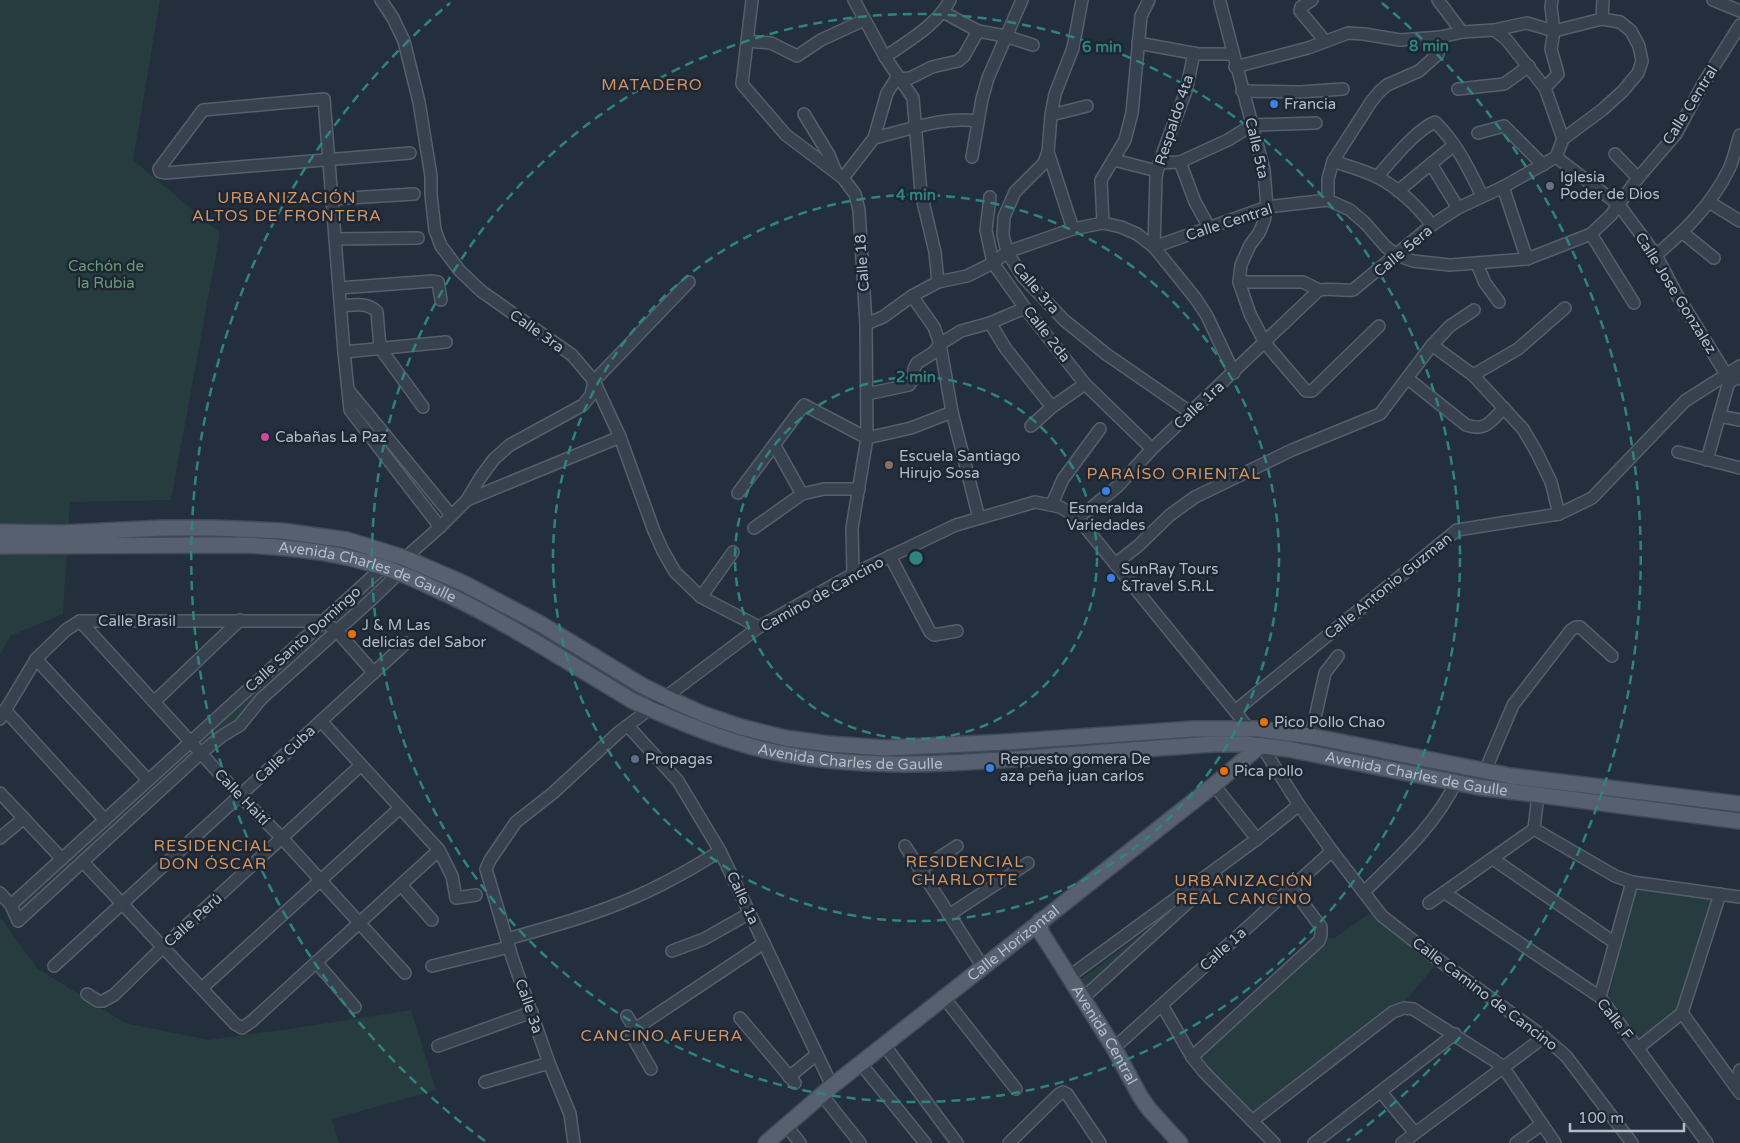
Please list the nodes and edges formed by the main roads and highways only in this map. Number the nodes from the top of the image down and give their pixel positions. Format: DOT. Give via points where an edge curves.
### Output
graph roads {
  1 [pos="0,532"];
  2 [pos="0,546"];
  3 [pos="1260,745"];
  4 [pos="1551,782"];
  5 [pos="1585,786"];
  6 [pos="1538,795"];
  7 [pos="1567,798"];
  8 [pos="1740,804"];
  9 [pos="1740,821"];
  10 [pos="1040,921"];
  11 [pos="766,1143"];
  12 [pos="1180,1143"];
  1 -- 4 [label="main road, Avenida Charles de Gaulle" via="172,528 282,531 347,540 405,558 463,583 665,697 741,727 785,738 859,747 924,746 1249,728 1311,736"];
  2 -- 3 [label="main road, Avenida Charles de Gaulle" via="244,544 343,556 383,567 458,599 650,709 723,738 806,758 894,765 944,764 1214,744"];
  3 -- 6 [label="main road, Avenida Charles de Gaulle" via="1478,787"];
  3 -- 10 [label="main road, Calle Horizontal"];
  4 -- 5 [label="main road, Avenida Charles de Gaulle"];
  4 -- 6 [label="main road" via="1557,787 1555,792"];
  5 -- 7 [label="main road" via="1578,791 1564,790 1562,794"];
  5 -- 8 [label="main road, Avenida Charles de Gaulle"];
  6 -- 7 [label="main road, Avenida Charles de Gaulle"];
  7 -- 9 [label="main road, Avenida Charles de Gaulle"];
  10 -- 11 [label="main road, Calle Horizontal" via="827,1090"];
  10 -- 12 [label="main road, Avenida Central" via="1041,933 1149,1109"];
}
